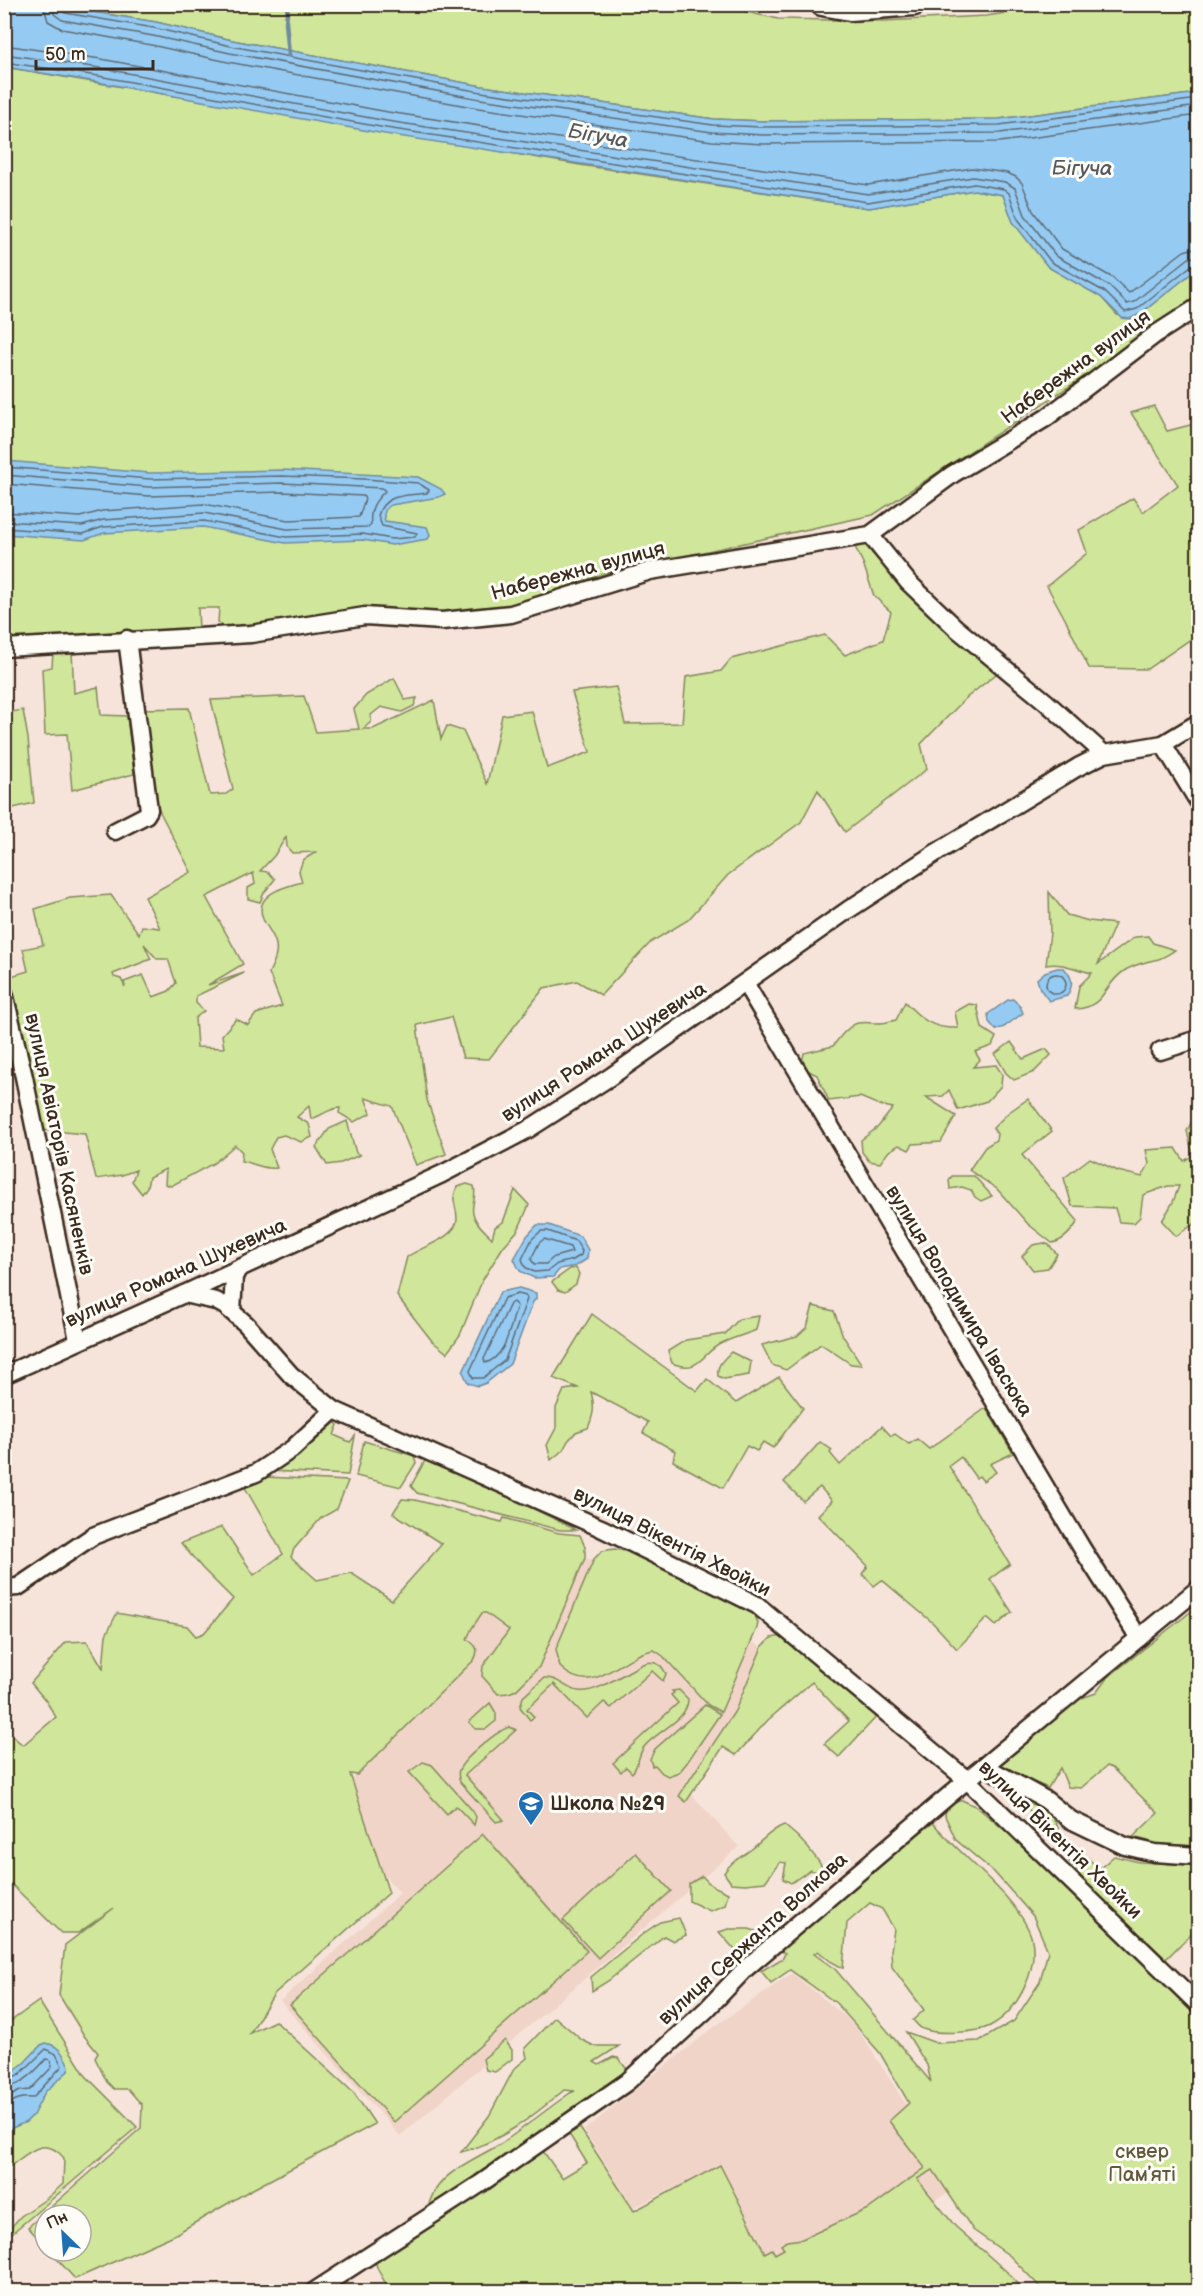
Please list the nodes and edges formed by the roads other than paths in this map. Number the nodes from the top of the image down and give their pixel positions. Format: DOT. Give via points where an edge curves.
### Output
graph roads {
  1 [pos="822,4"];
  2 [pos="914,4"];
  3 [pos="1198,307"];
  4 [pos="870,535"];
  5 [pos="127,639"];
  6 [pos="4,648"];
  7 [pos="1198,723"];
  8 [pos="1163,744"];
  9 [pos="1104,754"];
  10 [pos="1198,801"];
  11 [pos="115,831"];
  12 [pos="745,983"];
  13 [pos="4,993"];
  14 [pos="1198,1039"];
  15 [pos="1160,1051"];
  16 [pos="238,1269"];
  17 [pos="184,1294"];
  18 [pos="232,1311"];
  19 [pos="78,1340"];
  20 [pos="4,1375"];
  21 [pos="334,1410"];
  22 [pos="4,1588"];
  23 [pos="1198,1589"];
  24 [pos="1139,1638"];
  25 [pos="984,1766"];
  26 [pos="967,1780"];
  27 [pos="1198,1856"];
  28 [pos="1198,2004"];
  29 [pos="314,2292"];
  1 -- 2 [label="street" via="850,9"];
  3 -- 4 [label="street, Набережна вулиця" via="1046,418 952,474"];
  4 -- 5 [label="street, Набережна вулиця" via="650,571 511,614 442,621 365,616 251,634"];
  4 -- 9 [label="street" via="908,582 956,628"];
  5 -- 6 [label="street, Набережна вулиця"];
  5 -- 11 [label="street" via="149,810"];
  7 -- 8 [label="street, вулиця Романа Шухевича"];
  8 -- 9 [label="street, вулиця Романа Шухевича"];
  8 -- 10 [label="street"];
  9 -- 12 [label="street, вулиця Романа Шухевича" via="927,859"];
  12 -- 16 [label="street, вулиця Романа Шухевича" via="527,1130"];
  12 -- 24 [label="street, вулиця Володимира Івасюка"];
  13 -- 19 [label="street, вулиця Авіаторів Касяненків"];
  14 -- 15 [label="street"];
  16 -- 17 [label="street, вулиця Романа Шухевича"];
  16 -- 18 [label="street"];
  17 -- 18 [label="street, вулиця Вікентія Хвойки" via="216,1302"];
  17 -- 19 [label="street, вулиця Романа Шухевича"];
  18 -- 21 [label="street, вулиця Вікентія Хвойки" via="291,1375"];
  19 -- 20 [label="street, вулиця Романа Шухевича"];
  21 -- 22 [label="street" via="292,1449 256,1473 93,1536 18,1587"];
  21 -- 26 [label="street, вулиця Вікентія Хвойки" via="601,1528 757,1605"];
  23 -- 24 [label="street, вулиця Сержанта Волкова"];
  24 -- 25 [label="street, вулиця Сержанта Волкова"];
  25 -- 26 [label="street, вулиця Сержанта Волкова"];
  25 -- 27 [label="street" via="1046,1800 1071,1820 1125,1846"];
  26 -- 28 [label="street, вулиця Вікентія Хвойки"];
  26 -- 29 [label="street, вулиця Сержанта Волкова" via="745,1969 627,2082"];
}
